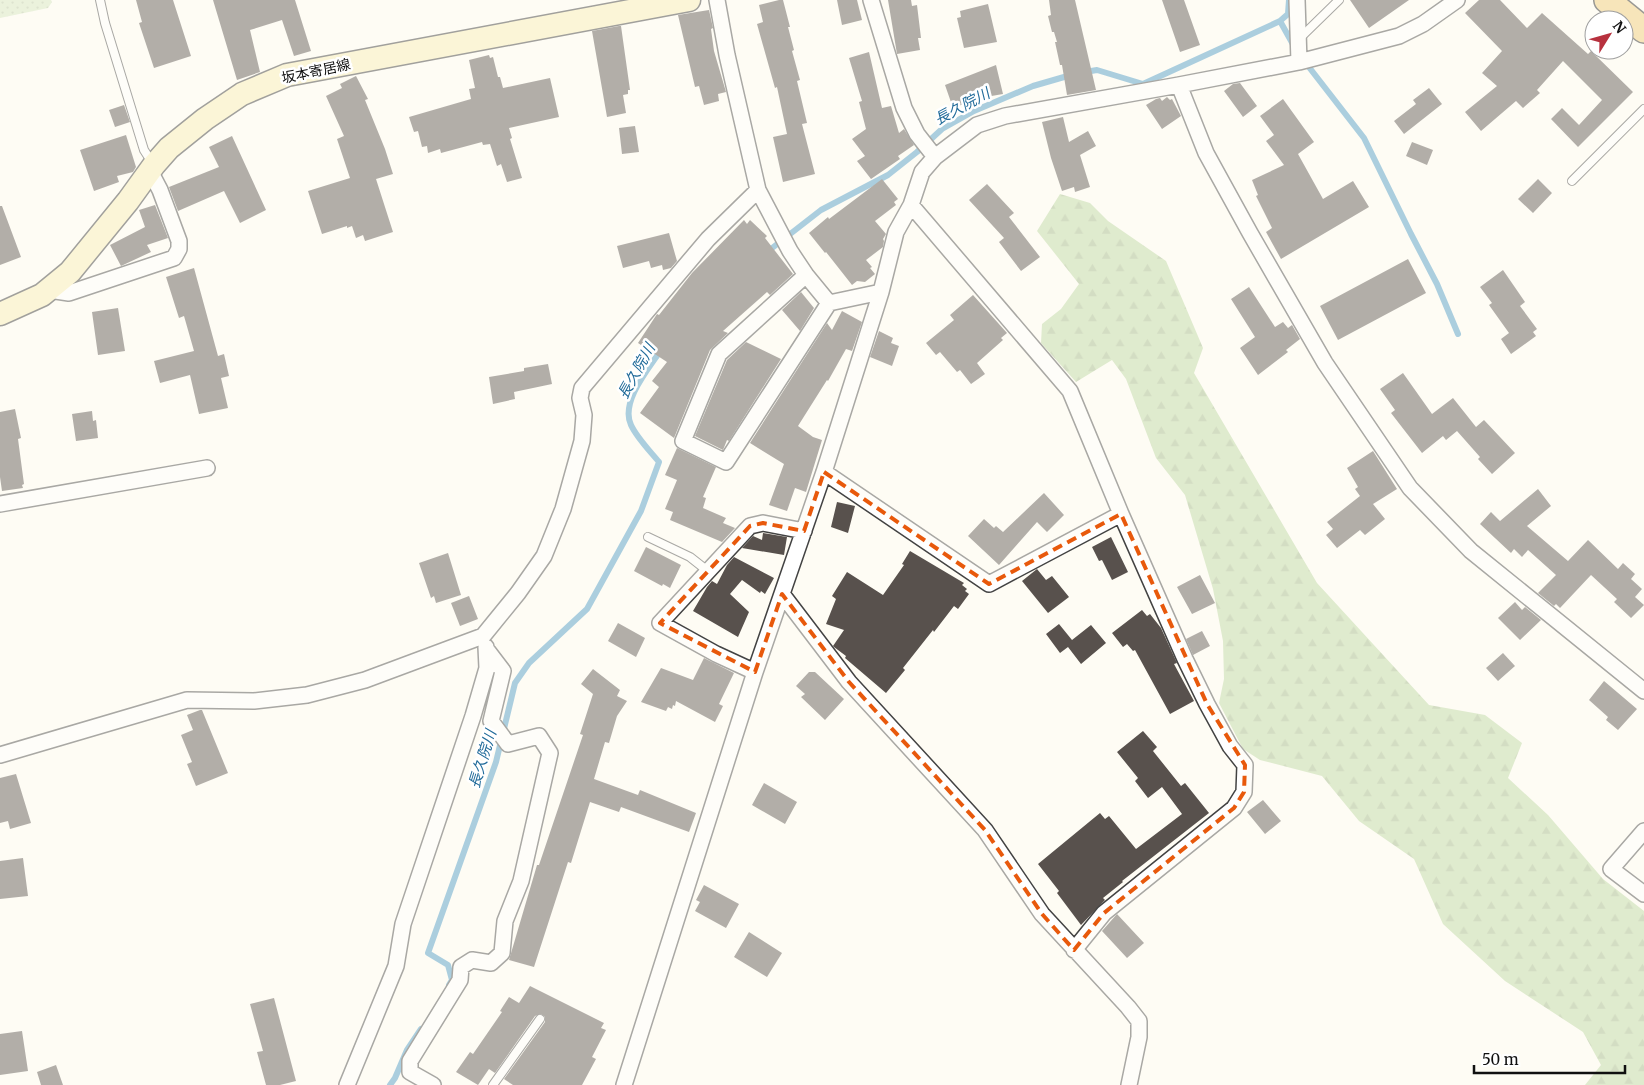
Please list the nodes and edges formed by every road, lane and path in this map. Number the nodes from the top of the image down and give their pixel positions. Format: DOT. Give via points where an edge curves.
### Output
graph roads {
  1 [pos="100,0"];
  2 [pos="689,0"];
  3 [pos="717,0"];
  4 [pos="871,0"];
  5 [pos="1297,0"];
  6 [pos="1339,0"];
  7 [pos="1456,0"];
  8 [pos="1607,0"];
  9 [pos="1644,30"];
  10 [pos="1299,40"];
  11 [pos="1299,62"];
  12 [pos="1179,85"];
  13 [pos="1644,109"];
  14 [pos="933,155"];
  15 [pos="152,168"];
  16 [pos="1572,181"];
  17 [pos="758,190"];
  18 [pos="911,205"];
  19 [pos="806,275"];
  20 [pos="49,290"];
  21 [pos="881,292"];
  22 [pos="829,303"];
  23 [pos="0,314"];
  24 [pos="207,468"];
  25 [pos="824,472"];
  26 [pos="0,504"];
  27 [pos="1121,514"];
  28 [pos="804,532"];
  29 [pos="648,537"];
  30 [pos="709,572"];
  31 [pos="782,594"];
  32 [pos="485,643"];
  33 [pos="755,672"];
  34 [pos="1644,691"];
  35 [pos="0,755"];
  36 [pos="1644,831"];
  37 [pos="1644,894"];
  38 [pos="1074,950"];
  39 [pos="540,1019"];
  40 [pos="347,1085"];
  41 [pos="433,1085"];
  42 [pos="493,1085"];
  43 [pos="624,1085"];
  44 [pos="1129,1085"];
  1 -- 15 [label="lane"];
  2 -- 15 [label="main road, 坂本寄居線" via="287,74 242,94 205,119"];
  3 -- 17 [label="street"];
  4 -- 14 [label="street" via="904,108 916,134"];
  5 -- 10 [label="street"];
  6 -- 10 [label="lane"];
  7 -- 11 [label="street" via="1399,36"];
  8 -- 9 [label="main road"];
  10 -- 11 [label="street"];
  11 -- 12 [label="street"];
  12 -- 14 [label="street" via="1005,116 977,125"];
  12 -- 34 [label="street" via="1206,153 1250,233 1325,363 1410,488 1471,551"];
  13 -- 16 [label="lane"];
  14 -- 18 [label="street" via="922,172"];
  15 -- 20 [label="main road, 坂本寄居線" via="70,272"];
  15 -- 20 [label="street" via="179,241 174,258 69,293"];
  17 -- 19 [label="street"];
  17 -- 32 [label="street" via="708,239 582,388 582,441 556,525 544,556"];
  18 -- 21 [label="street" via="896,232"];
  18 -- 27 [label="street" via="1070,390"];
  19 -- 22 [label="street"];
  19 -- 22 [label="street" via="719,354 683,441 726,462"];
  20 -- 23 [label="main road, 坂本寄居線"];
  21 -- 22 [label="street"];
  21 -- 25 [label="street"];
  24 -- 26 [label="street"];
  25 -- 27 [label="street" via="989,584"];
  25 -- 28 [label="street"];
  27 -- 38 [label="street" via="1207,704 1244,765 1244,792 1234,808 1104,913"];
  28 -- 30 [label="street" via="763,523 750,526"];
  28 -- 31 [label="street"];
  29 -- 30 [label="lane" via="690,557"];
  30 -- 33 [label="street" via="660,623"];
  31 -- 33 [label="street"];
  31 -- 38 [label="street" via="849,682 986,830 1042,914"];
  32 -- 35 [label="street" via="307,696 254,701 187,700"];
  32 -- 40 [label="street" via="486,668 473,716 403,924 396,966"];
  32 -- 41 [label="street" via="503,671 491,721 508,744 539,736 550,753 521,881 505,921 502,953 491,963 472,960 461,968 460,980 410,1061 410,1072"];
  33 -- 43 [label="street"];
  36 -- 37 [label="street" via="1611,869"];
  38 -- 44 [label="street" via="1139,1021"];
  39 -- 42 [label="lane"];
}
